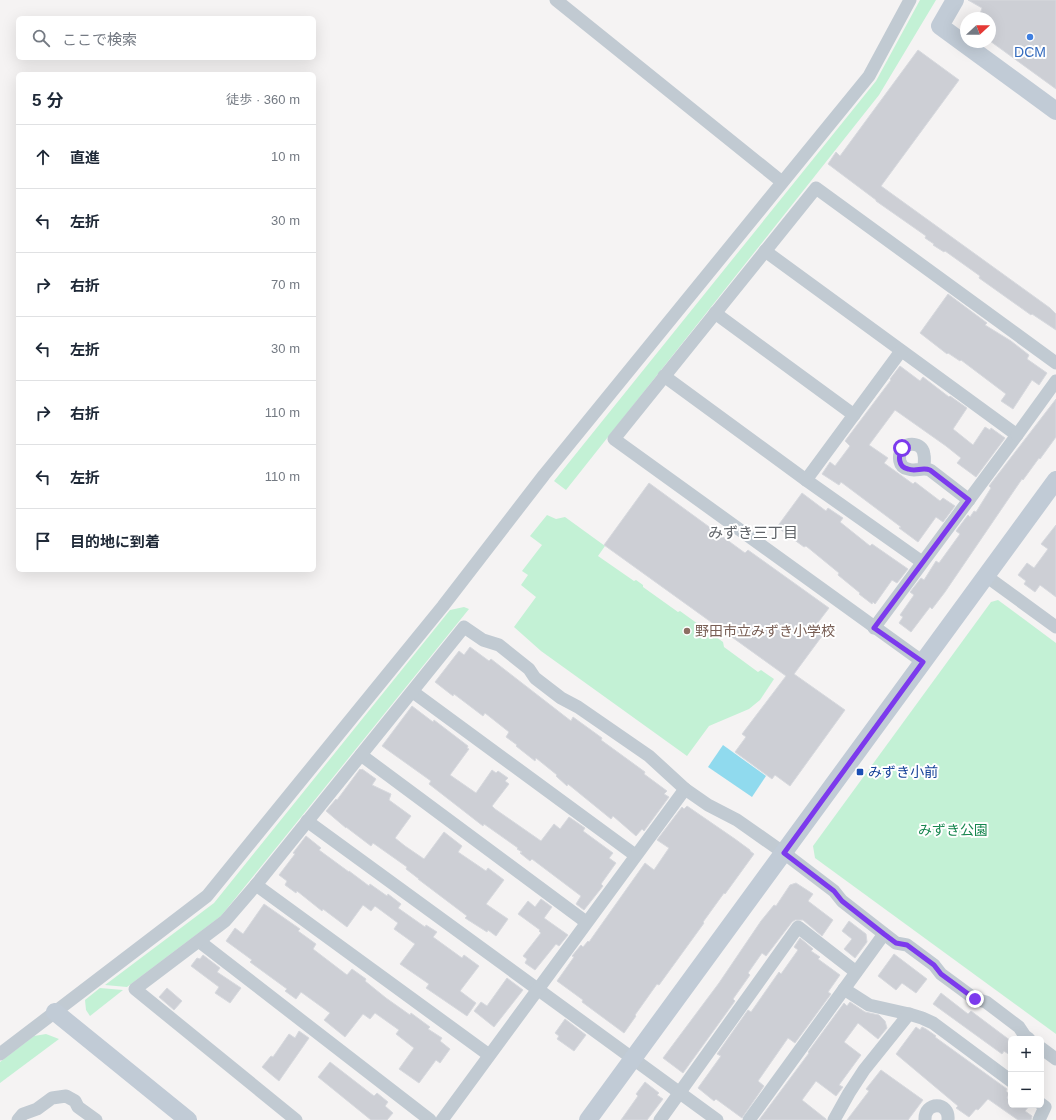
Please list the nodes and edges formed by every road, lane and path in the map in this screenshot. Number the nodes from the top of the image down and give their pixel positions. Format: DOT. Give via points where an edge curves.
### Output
graph roads {
  1 [pos="556,0"];
  2 [pos="910,0"];
  3 [pos="955,0"];
  4 [pos="1056,111"];
  5 [pos="782,182"];
  6 [pos="765,251"];
  7 [pos="715,313"];
  8 [pos="901,350"];
  9 [pos="1056,363"];
  10 [pos="664,376"];
  11 [pos="1056,381"];
  12 [pos="854,415"];
  13 [pos="1017,435"];
  14 [pos="924,468"];
  15 [pos="806,480"];
  16 [pos="1056,480"];
  17 [pos="969,500"];
  18 [pos="922,562"];
  19 [pos="986,576"];
  20 [pos="1056,627"];
  21 [pos="874,628"];
  22 [pos="923,662"];
  23 [pos="412,692"];
  24 [pos="361,755"];
  25 [pos="684,789"];
  26 [pos="308,820"];
  27 [pos="784,853"];
  28 [pos="636,855"];
  29 [pos="256,885"];
  30 [pos="586,922"];
  31 [pos="884,934"];
  32 [pos="200,942"];
  33 [pos="856,972"];
  34 [pos="538,989"];
  35 [pos="844,989"];
  36 [pos="55,1012"];
  37 [pos="909,1014"];
  38 [pos="1025,1036"];
  39 [pos="1044,1050"];
  40 [pos="0,1054"];
  41 [pos="489,1055"];
  42 [pos="634,1058"];
  43 [pos="1056,1059"];
  44 [pos="1008,1080"];
  45 [pos="679,1093"];
  46 [pos="1044,1106"];
  47 [pos="178,1117"];
  48 [pos="18,1120"];
  49 [pos="96,1120"];
  50 [pos="296,1120"];
  51 [pos="430,1120"];
  52 [pos="442,1120"];
  53 [pos="588,1120"];
  54 [pos="660,1120"];
  55 [pos="717,1120"];
  56 [pos="749,1120"];
  57 [pos="834,1120"];
  58 [pos="925,1120"];
  59 [pos="948,1120"];
  60 [pos="1039,1120"];
  1 -- 5 [label="street"];
  2 -- 5 [label="street" via="869,76"];
  3 -- 4 [label="street" via="940,26"];
  5 -- 36 [label="street" via="207,896"];
  6 -- 7 [label="street"];
  6 -- 8 [label="street"];
  6 -- 9 [label="street" via="816,188"];
  7 -- 10 [label="street"];
  7 -- 12 [label="street"];
  8 -- 12 [label="street"];
  8 -- 13 [label="street"];
  10 -- 15 [label="street"];
  10 -- 21 [label="street" via="614,439"];
  11 -- 13 [label="street"];
  12 -- 15 [label="street"];
  13 -- 17 [label="street"];
  14 -- 17 [label="street"];
  15 -- 18 [label="street"];
  16 -- 19 [label="street"];
  17 -- 18 [label="street"];
  18 -- 21 [label="street"];
  19 -- 20 [label="street"];
  19 -- 22 [label="street"];
  21 -- 22 [label="street"];
  22 -- 27 [label="street"];
  23 -- 24 [label="street"];
  23 -- 25 [label="street" via="464,627 483,640 499,645 561,698 649,756"];
  23 -- 28 [label="street"];
  24 -- 26 [label="street"];
  24 -- 30 [label="street"];
  25 -- 27 [label="street" via="737,820"];
  25 -- 28 [label="street"];
  26 -- 29 [label="street"];
  26 -- 34 [label="street"];
  27 -- 31 [label="street"];
  27 -- 42 [label="street"];
  28 -- 30 [label="street"];
  29 -- 32 [label="street" via="225,921"];
  29 -- 41 [label="street"];
  30 -- 34 [label="street"];
  31 -- 33 [label="street"];
  31 -- 38 [label="street" via="896,943 907,945 975,999 986,1002 1019,1026"];
  32 -- 50 [label="street" via="135,990"];
  32 -- 51 [label="street"];
  33 -- 35 [label="street"];
  33 -- 45 [label="street" via="798,928"];
  34 -- 41 [label="street"];
  34 -- 42 [label="street"];
  35 -- 37 [label="street" via="869,1005"];
  35 -- 56 [label="street"];
  36 -- 40 [label="street"];
  36 -- 47 [label="street"];
  37 -- 44 [label="street" via="933,1023"];
  37 -- 57 [label="street" via="864,1070"];
  39 -- 43 [label="street"];
  41 -- 52 [label="street"];
  42 -- 45 [label="street"];
  42 -- 53 [label="street"];
  45 -- 54 [label="street"];
  45 -- 55 [label="street"];
  46 -- 60 [label="street"];
  48 -- 49 [label="street" via="23,1114 37,1109 52,1098 66,1096"];
  58 -- 59 [label="street" via="926,1112 935,1106 945,1109"];
}
